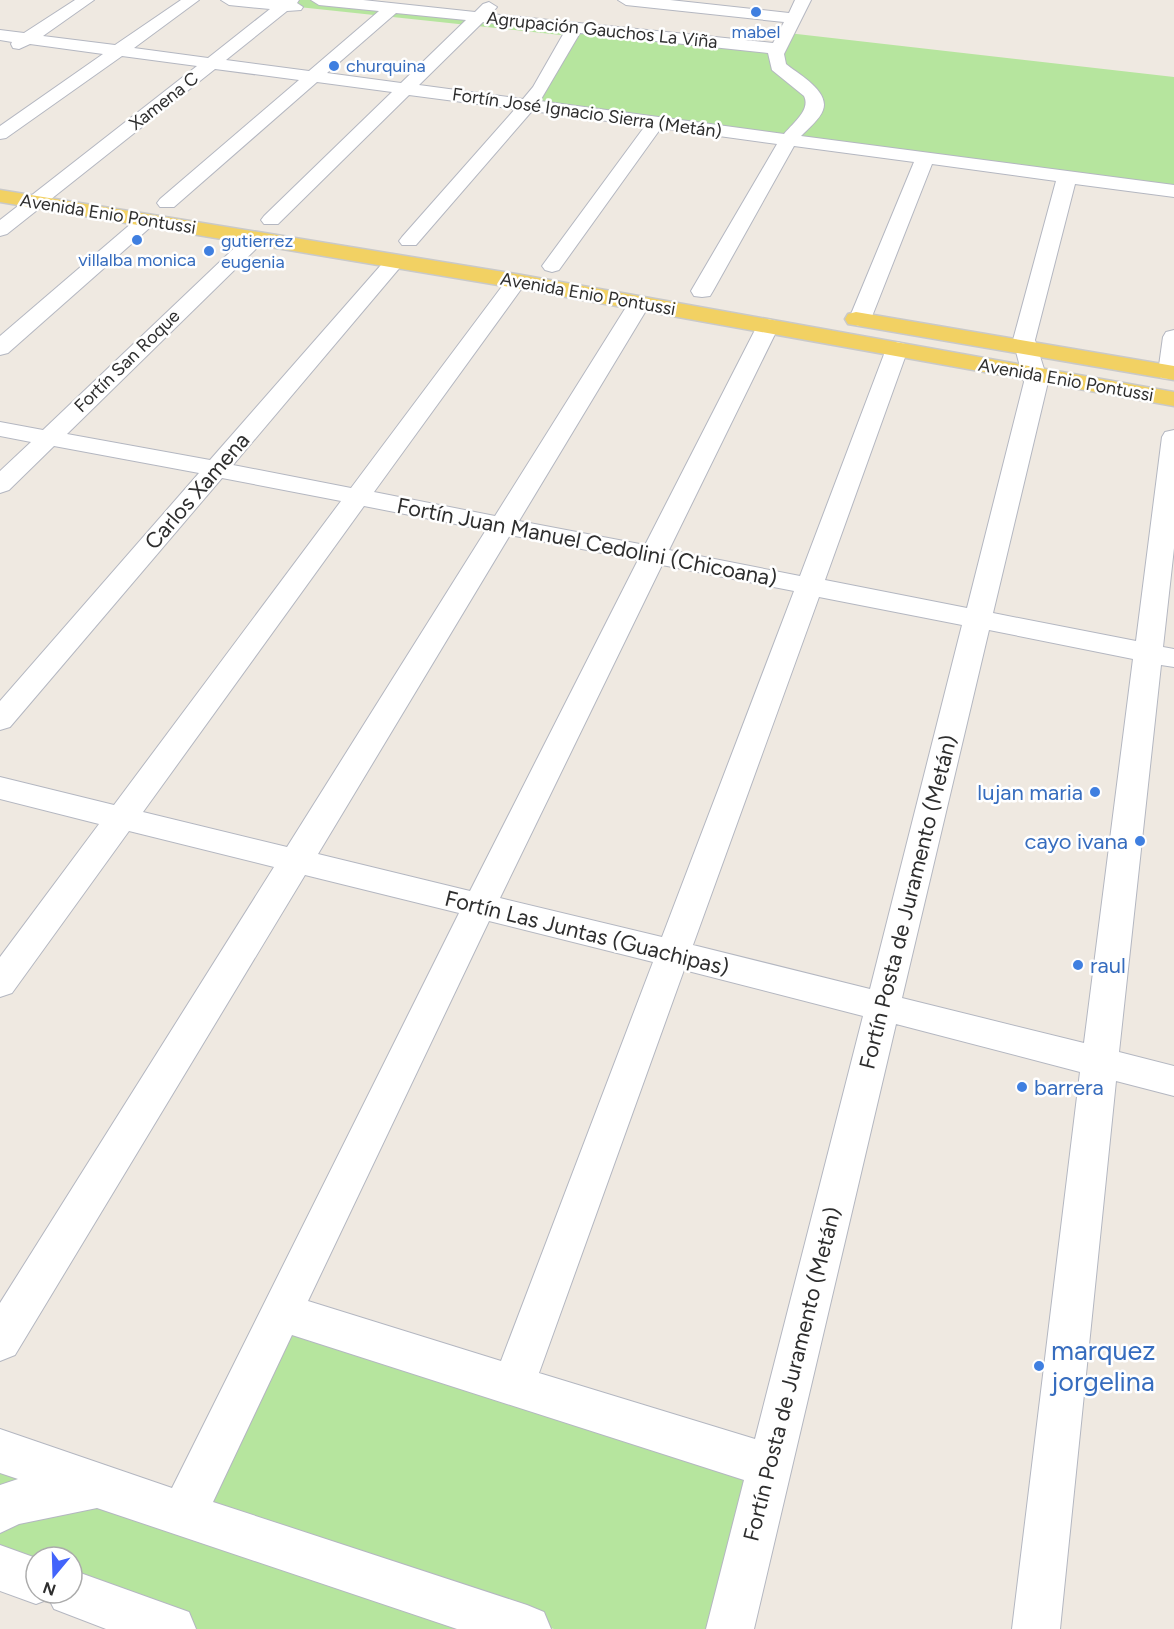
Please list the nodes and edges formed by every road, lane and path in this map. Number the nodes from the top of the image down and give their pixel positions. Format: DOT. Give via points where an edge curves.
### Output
graph roads {
  1 [pos="86,0"];
  2 [pos="191,0"];
  3 [pos="230,0"];
  4 [pos="319,0"];
  5 [pos="496,0"];
  6 [pos="626,0"];
  7 [pos="803,0"];
  8 [pos="288,3"];
  9 [pos="386,12"];
  10 [pos="793,18"];
  11 [pos="475,21"];
  12 [pos="571,31"];
  13 [pos="0,35"];
  14 [pos="27,39"];
  15 [pos="777,49"];
  16 [pos="9,51"];
  17 [pos="117,51"];
  18 [pos="212,63"];
  19 [pos="310,76"];
  20 [pos="405,89"];
  21 [pos="528,105"];
  22 [pos="656,123"];
  23 [pos="0,134"];
  24 [pos="788,140"];
  25 [pos="925,158"];
  26 [pos="0,177"];
  27 [pos="1068,177"];
  28 [pos="56,186"];
  29 [pos="1174,191"];
  30 [pos="0,196"];
  31 [pos="36,202"];
  32 [pos="167,203"];
  33 [pos="190,207"];
  34 [pos="248,216"];
  35 [pos="147,220"];
  36 [pos="271,220"];
  37 [pos="294,223"];
  38 [pos="0,230"];
  39 [pos="255,239"];
  40 [pos="405,246"];
  41 [pos="486,254"];
  42 [pos="552,266"];
  43 [pos="575,270"];
  44 [pos="516,281"];
  45 [pos="679,287"];
  46 [pos="702,291"];
  47 [pos="724,295"];
  48 [pos="639,304"];
  49 [pos="837,315"];
  50 [pos="860,320"];
  51 [pos="768,326"];
  52 [pos="1174,337"];
  53 [pos="0,348"];
  54 [pos="897,349"];
  55 [pos="1030,361"];
  56 [pos="1172,373"];
  57 [pos="1174,399"];
  58 [pos="0,429"];
  59 [pos="1174,437"];
  60 [pos="47,438"];
  61 [pos="216,469"];
  62 [pos="0,485"];
  63 [pos="358,497"];
  64 [pos="501,525"];
  65 [pos="654,555"];
  66 [pos="810,586"];
  67 [pos="978,619"];
  68 [pos="1161,656"];
  69 [pos="0,720"];
  70 [pos="0,788"];
  71 [pos="122,818"];
  72 [pos="295,860"];
  73 [pos="479,906"];
  74 [pos="672,953"];
  75 [pos="0,983"];
  76 [pos="882,1006"];
  77 [pos="1100,1061"];
  78 [pos="1174,1081"];
  79 [pos="281,1312"];
  80 [pos="0,1341"];
  81 [pos="513,1385"];
  82 [pos="0,1451"];
  83 [pos="769,1466"];
  84 [pos="98,1486"];
  85 [pos="0,1510"];
  86 [pos="184,1513"];
  87 [pos="0,1568"];
  88 [pos="24,1577"];
  89 [pos="84,1598"];
  90 [pos="172,1629"];
  91 [pos="527,1629"];
  92 [pos="730,1629"];
  93 [pos="1036,1629"];
  1 -- 14 [label="street"];
  2 -- 17 [label="street"];
  3 -- 8 [label="street"];
  4 -- 9 [label="street, Agrupación Gauchos La Viña"];
  5 -- 11 [label="street"];
  6 -- 10 [label="street"];
  7 -- 10 [label="street"];
  8 -- 9 [label="street"];
  8 -- 18 [label="street, Xamena C"];
  9 -- 11 [label="street, Agrupación Gauchos La Viña"];
  9 -- 19 [label="street"];
  10 -- 15 [label="street"];
  11 -- 12 [label="street, Agrupación Gauchos La Viña"];
  11 -- 20 [label="street"];
  12 -- 15 [label="street, Agrupación Gauchos La Viña"];
  12 -- 21 [label="street, Carlos Xamena"];
  13 -- 14 [label="street, Fortín José Ignacio Sierra (Metán)"];
  14 -- 16 [label="street"];
  14 -- 17 [label="street, Fortín José Ignacio Sierra (Metán)"];
  15 -- 24 [label="street" via="778,66 815,100 810,118"];
  17 -- 18 [label="street, Fortín José Ignacio Sierra (Metán)"];
  17 -- 23 [label="street"];
  18 -- 19 [label="street, Fortín José Ignacio Sierra (Metán)"];
  18 -- 28 [label="street, Xamena C"];
  19 -- 20 [label="street, Fortín José Ignacio Sierra (Metán)"];
  19 -- 32 [label="street"];
  20 -- 21 [label="street, Fortín José Ignacio Sierra (Metán)"];
  20 -- 36 [label="street"];
  21 -- 22 [label="street, Fortín José Ignacio Sierra (Metán)"];
  21 -- 40 [label="street, Carlos Xamena"];
  22 -- 24 [label="street, Fortín José Ignacio Sierra (Metán)"];
  22 -- 42 [label="street"];
  24 -- 25 [label="street, Fortín José Ignacio Sierra (Metán)"];
  24 -- 46 [label="street"];
  25 -- 27 [label="street, Fortín José Ignacio Sierra (Metán)"];
  25 -- 50 [label="street"];
  26 -- 28 [label="main road, Avenida Enio Pontussi"];
  27 -- 29 [label="street, Fortín José Ignacio Sierra (Metán)"];
  27 -- 55 [label="street, Fortín Posta de Juramento (Metán)" via="1024,340"];
  28 -- 31 [label="street, Xamena C"];
  28 -- 32 [label="main road, Avenida Enio Pontussi"];
  30 -- 31 [label="main road, Avenida Enio Pontussi"];
  31 -- 35 [label="main road, Avenida Enio Pontussi"];
  31 -- 38 [label="street, Xamena C"];
  32 -- 33 [label="main road, Avenida Enio Pontussi"];
  34 -- 36 [label="main road"];
  35 -- 39 [label="main road, Avenida Enio Pontussi"];
  35 -- 53 [label="street"];
  36 -- 37 [label="main road"];
  39 -- 40 [label="main road, Avenida Enio Pontussi"];
  39 -- 60 [label="street, Fortín San Roque"];
  40 -- 44 [label="main road, Avenida Enio Pontussi"];
  40 -- 61 [label="street, Carlos Xamena"];
  41 -- 42 [label="main road, Avenida Enio Pontussi"];
  42 -- 43 [label="main road, Avenida Enio Pontussi"];
  44 -- 48 [label="main road, Avenida Enio Pontussi"];
  44 -- 63 [label="street"];
  45 -- 46 [label="main road, Avenida Enio Pontussi"];
  46 -- 47 [label="main road, Avenida Enio Pontussi"];
  48 -- 51 [label="main road, Avenida Enio Pontussi"];
  48 -- 64 [label="street"];
  49 -- 50 [label="main road, Avenida Enio Pontussi"];
  50 -- 55 [label="main road, Avenida Enio Pontussi"];
  51 -- 54 [label="main road, Avenida Enio Pontussi"];
  51 -- 65 [label="street"];
  52 -- 56 [label="street"];
  54 -- 55 [label="main road, Avenida Enio Pontussi"];
  54 -- 66 [label="street"];
  55 -- 56 [label="main road, Avenida Enio Pontussi"];
  55 -- 57 [label="main road, Avenida Enio Pontussi"];
  55 -- 67 [label="street, Fortín Posta de Juramento (Metán)" via="1035,382"];
  58 -- 60 [label="street, Fortín Juan Manuel Cedolini (Chicoana)"];
  59 -- 68 [label="street"];
  60 -- 61 [label="street, Fortín Juan Manuel Cedolini (Chicoana)"];
  60 -- 62 [label="street, Fortín San Roque"];
  61 -- 63 [label="street, Fortín Juan Manuel Cedolini (Chicoana)"];
  61 -- 69 [label="street, Carlos Xamena"];
  63 -- 64 [label="street, Fortín Juan Manuel Cedolini (Chicoana)"];
  63 -- 71 [label="street"];
  64 -- 65 [label="street, Fortín Juan Manuel Cedolini (Chicoana)"];
  64 -- 72 [label="street"];
  65 -- 66 [label="street, Fortín Juan Manuel Cedolini (Chicoana)"];
  65 -- 73 [label="street"];
  66 -- 67 [label="street, Fortín Juan Manuel Cedolini (Chicoana)"];
  66 -- 74 [label="street"];
  67 -- 68 [label="street, Fortín Juan Manuel Cedolini (Chicoana)"];
  67 -- 76 [label="street, Fortín Posta de Juramento (Metán)"];
  68 -- 77 [label="street"];
  70 -- 71 [label="street, Fortín Las Juntas (Guachipas)"];
  71 -- 72 [label="street, Fortín Las Juntas (Guachipas)"];
  71 -- 75 [label="street"];
  72 -- 73 [label="street, Fortín Las Juntas (Guachipas)"];
  72 -- 80 [label="street"];
  73 -- 74 [label="street, Fortín Las Juntas (Guachipas)"];
  73 -- 79 [label="street"];
  74 -- 76 [label="street, Fortín Las Juntas (Guachipas)"];
  74 -- 81 [label="street"];
  76 -- 77 [label="street, Fortín Las Juntas (Guachipas)"];
  76 -- 83 [label="street, Fortín Posta de Juramento (Metán)"];
  77 -- 78 [label="street, Fortín Las Juntas (Guachipas)"];
  77 -- 93 [label="street"];
  79 -- 81 [label="street"];
  79 -- 86 [label="street"];
  81 -- 83 [label="street"];
  82 -- 84 [label="street"];
  83 -- 92 [label="street, Fortín Posta de Juramento (Metán)"];
  84 -- 85 [label="street" via="11,1503"];
  84 -- 86 [label="street"];
  86 -- 91 [label="street"];
  87 -- 88 [label="street"];
  89 -- 90 [label="street"];
}
